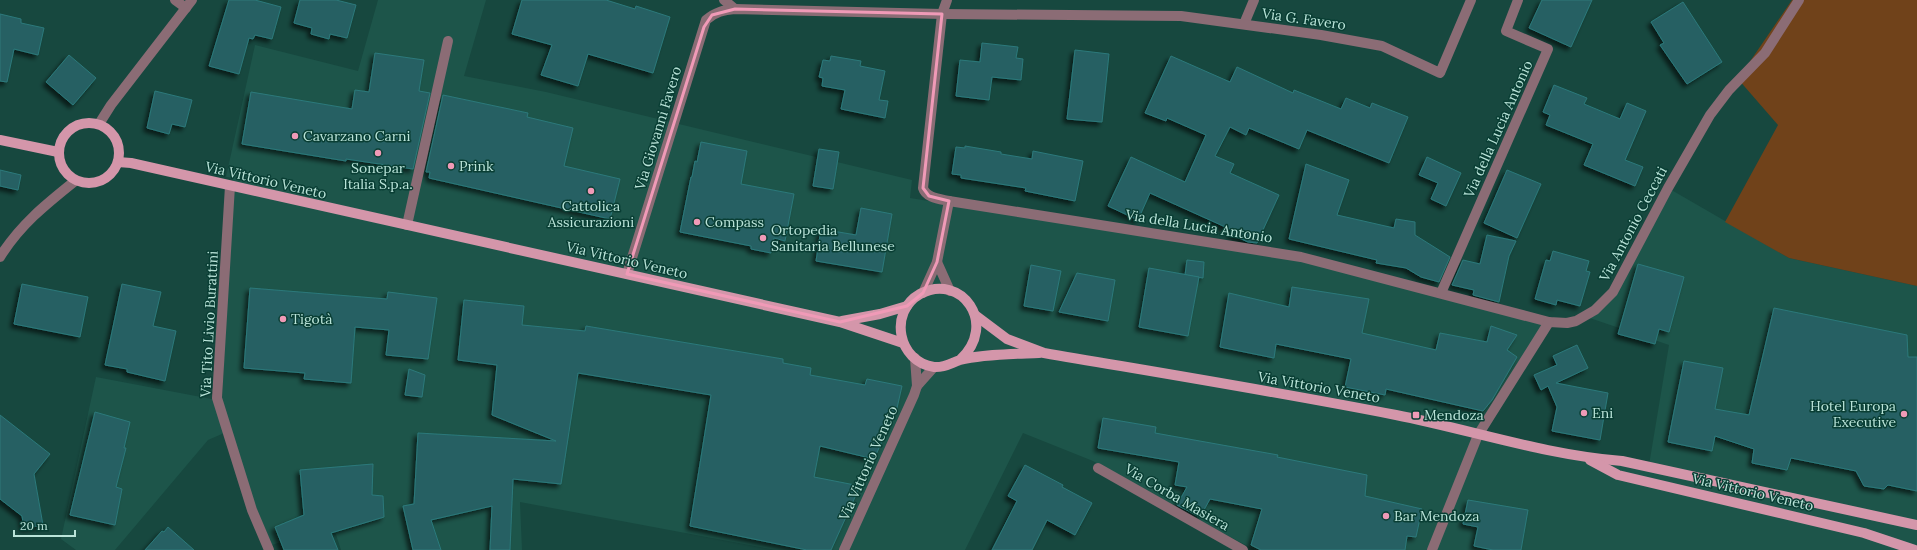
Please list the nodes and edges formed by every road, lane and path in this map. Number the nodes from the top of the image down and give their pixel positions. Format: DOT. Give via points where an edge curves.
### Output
graph roads {
  1 [pos="175,0"];
  2 [pos="724,0"];
  3 [pos="947,0"];
  4 [pos="1254,0"];
  5 [pos="1471,0"];
  6 [pos="1518,0"];
  7 [pos="1799,0"];
  8 [pos="189,4"];
  9 [pos="735,9"];
  10 [pos="942,14"];
  11 [pos="1244,24"];
  12 [pos="448,41"];
  13 [pos="99,124"];
  14 [pos="0,140"];
  15 [pos="58,152"];
  16 [pos="118,162"];
  17 [pos="75,181"];
  18 [pos="230,186"];
  19 [pos="949,201"];
  20 [pos="407,225"];
  21 [pos="0,257"];
  22 [pos="937,262"];
  23 [pos="627,274"];
  24 [pos="950,291"];
  25 [pos="923,293"];
  26 [pos="1441,293"];
  27 [pos="907,306"];
  28 [pos="975,315"];
  29 [pos="840,322"];
  30 [pos="1549,322"];
  31 [pos="903,343"];
  32 [pos="1044,353"];
  33 [pos="915,358"];
  34 [pos="960,360"];
  35 [pos="934,367"];
  36 [pos="917,386"];
  37 [pos="1478,435"];
  38 [pos="1586,458"];
  39 [pos="1098,468"];
  40 [pos="1917,525"];
  41 [pos="269,550"];
  42 [pos="844,550"];
  43 [pos="1243,550"];
  44 [pos="1432,550"];
  45 [pos="1915,550"];
  1 -- 8 [label="street"];
  2 -- 9 [label="street"];
  3 -- 10 [label="street, Via della Lucia Antonio"];
  4 -- 11 [label="street"];
  5 -- 11 [label="street, Via G. Favero" via="1440,73 1382,46 1321,34"];
  6 -- 26 [label="street, Via della Lucia Antonio" via="1506,31 1548,49"];
  7 -- 30 [label="street, Via Antonio Ceccati" via="1765,53 1729,90 1710,115 1613,292 1595,310 1576,321"];
  8 -- 13 [label="street"];
  9 -- 10 [label="street, Via Giovanni Favero"];
  9 -- 23 [label="street, Via Giovanni Favero" via="720,11 706,20"];
  10 -- 11 [label="street, Via G. Favero" via="1180,16"];
  10 -- 19 [label="street, Via della Lucia Antonio" via="923,188 924,193 929,196"];
  12 -- 20 [label="street"];
  13 -- 15 [label="main road" via="90,122 72,128 65,134"];
  13 -- 16 [label="main road" via="109,130 116,139 119,150"];
  14 -- 15 [label="main road"];
  15 -- 17 [label="main road" via="65,173"];
  16 -- 17 [label="main road" via="112,174 101,182 88,184"];
  16 -- 18 [label="main road, Via Vittorio Veneto"];
  17 -- 21 [label="street" via="19,229"];
  18 -- 20 [label="main road, Via Vittorio Veneto"];
  18 -- 41 [label="street, Via Tito Livio Burattini" via="217,398 252,510"];
  19 -- 22 [label="street"];
  19 -- 26 [label="street, Via della Lucia Antonio" via="1301,257"];
  20 -- 23 [label="main road, Via Vittorio Veneto"];
  22 -- 24 [label="street"];
  22 -- 25 [label="street"];
  23 -- 29 [label="main road, Via Vittorio Veneto"];
  24 -- 25 [label="main road, Via Vittorio Veneto" via="938,289"];
  24 -- 28 [label="main road, Via Vittorio Veneto" via="970,304"];
  25 -- 27 [label="main road, Via Vittorio Veneto"];
  26 -- 30 [label="street, Via della Lucia Antonio"];
  27 -- 29 [label="main road, Via Vittorio Veneto"];
  27 -- 31 [label="main road" via="900,330"];
  28 -- 32 [label="main road, Via Vittorio Veneto" via="1007,339"];
  28 -- 34 [label="main road, Via Vittorio Veneto" via="978,327 976,339 970,351"];
  29 -- 31 [label="main road, Via Vittorio Veneto"];
  30 -- 37 [label="street"];
  31 -- 33 [label="main road"];
  32 -- 34 [label="main road, Via Vittorio Veneto"];
  32 -- 37 [label="main road, Via Vittorio Veneto" via="1368,410"];
  33 -- 35 [label="main road"];
  33 -- 36 [label="street"];
  34 -- 35 [label="main road, Via Vittorio Veneto" via="948,366"];
  35 -- 36 [label="street"];
  36 -- 42 [label="street, Via Vittorio Veneto"];
  37 -- 38 [label="main road, Via Vittorio Veneto"];
  37 -- 44 [label="street"];
  38 -- 40 [label="main road, Via Vittorio Veneto" via="1622,461"];
  38 -- 45 [label="main road, Via Vittorio Veneto" via="1618,475 1864,534"];
  39 -- 43 [label="street, Via Corba Masiera"];
}
